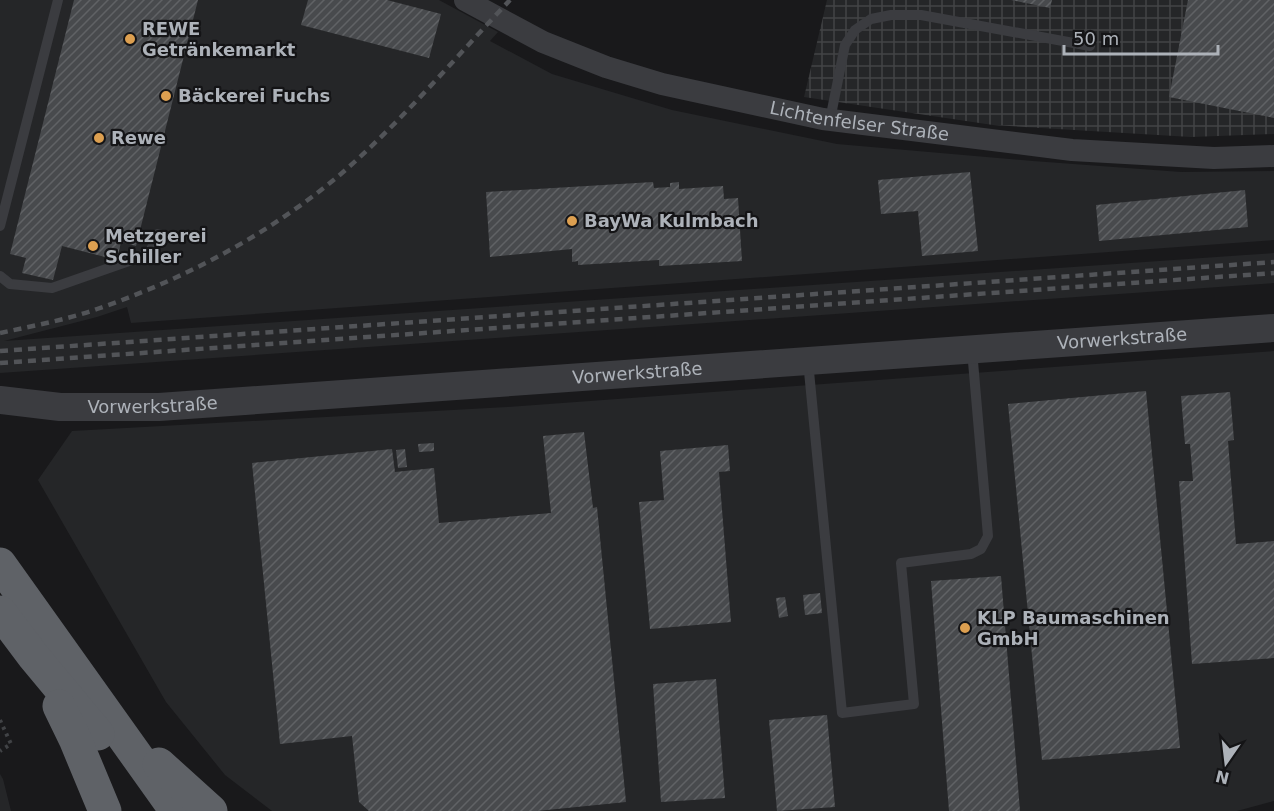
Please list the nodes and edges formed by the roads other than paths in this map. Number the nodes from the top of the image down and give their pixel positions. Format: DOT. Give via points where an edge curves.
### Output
graph roads {
  1 [pos="58,0"];
  2 [pos="465,0"];
  3 [pos="1090,46"];
  4 [pos="830,120"];
  5 [pos="1274,156"];
  6 [pos="0,226"];
  7 [pos="158,234"];
  8 [pos="0,276"];
  9 [pos="1274,328"];
  10 [pos="972,350"];
  11 [pos="808,361"];
  12 [pos="0,400"];
  13 [pos="0,564"];
  14 [pos="0,612"];
  15 [pos="34,657"];
  16 [pos="119,729"];
  17 [pos="105,811"];
  18 [pos="153,811"];
  19 [pos="176,811"];
  20 [pos="211,811"];
  1 -- 6 [label="lane"];
  2 -- 4 [label="street, Lichtenfelser Straße" via="543,42 606,67 662,84"];
  3 -- 4 [label="lane" via="921,15 872,19 855,30 845,45"];
  4 -- 5 [label="street, Lichtenfelser Straße" via="1072,150 1214,158"];
  7 -- 8 [label="lane" via="149,254 52,288 10,284"];
  9 -- 10 [label="street, Vorwerkstraße"];
  10 -- 11 [label="street, Vorwerkstraße"];
  10 -- 11 [label="lane" via="988,536 981,549 971,554 901,563 914,704 842,712"];
  11 -- 12 [label="street, Vorwerkstraße" via="159,407 60,407"];
  13 -- 16 [label="highway"];
  14 -- 15 [label="highway"];
  15 -- 17 [label="highway"];
  15 -- 18 [label="highway" via="109,746"];
  16 -- 19 [label="highway"];
  16 -- 20 [label="highway"];
}
